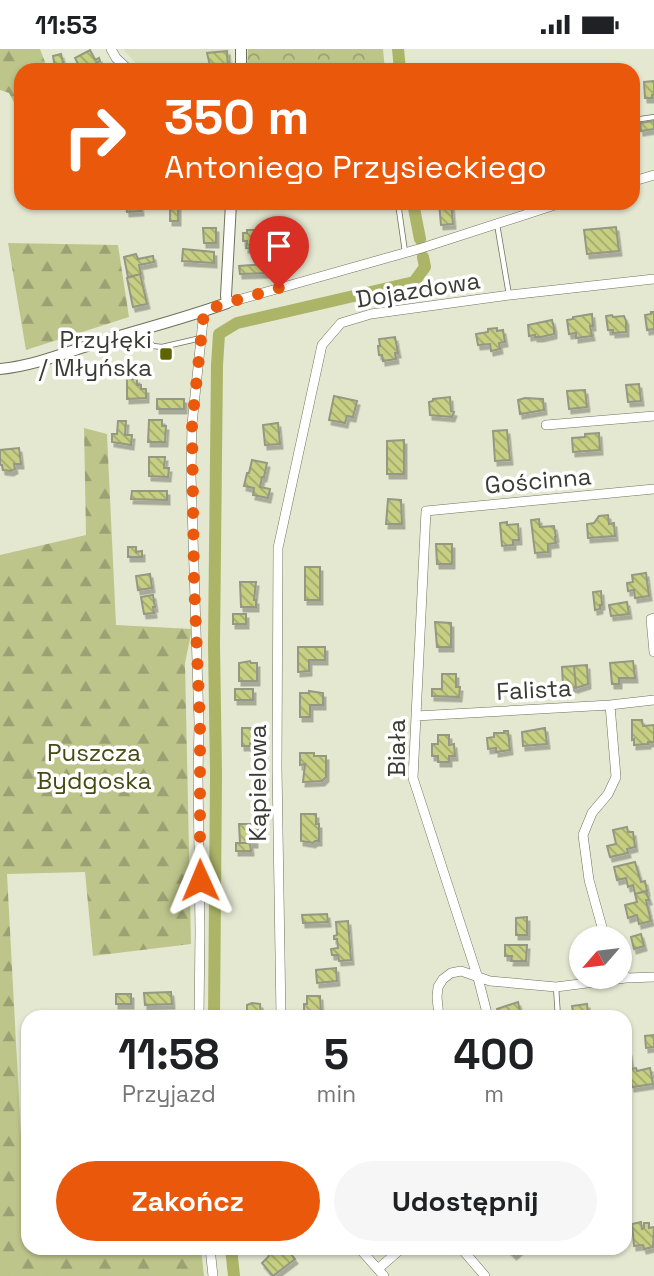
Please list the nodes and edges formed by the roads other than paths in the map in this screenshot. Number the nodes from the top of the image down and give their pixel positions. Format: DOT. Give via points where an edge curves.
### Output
graph roads {
  1 [pos="111,49"];
  2 [pos="122,63"];
  3 [pos="231,210"];
  4 [pos="399,210"];
  5 [pos="539,210"];
  6 [pos="497,223"];
  7 [pos="405,253"];
  8 [pos="654,279"];
  9 [pos="510,295"];
  10 [pos="227,303"];
  11 [pos="204,311"];
  12 [pos="145,329"];
  13 [pos="201,338"];
  14 [pos="0,369"];
  15 [pos="654,416"];
  16 [pos="546,425"];
  17 [pos="654,489"];
  18 [pos="426,511"];
  19 [pos="278,548"];
  20 [pos="654,618"];
  21 [pos="654,652"];
  22 [pos="654,700"];
  23 [pos="610,705"];
  24 [pos="416,716"];
  25 [pos="602,926"];
  26 [pos="478,978"];
  27 [pos="632,978"];
  28 [pos="654,978"];
  29 [pos="569,985"];
  30 [pos="556,986"];
  31 [pos="199,1010"];
  32 [pos="281,1010"];
  33 [pos="438,1010"];
  34 [pos="486,1010"];
  35 [pos="558,1010"];
  36 [pos="210,1255"];
  37 [pos="365,1255"];
  38 [pos="396,1255"];
  39 [pos="467,1255"];
  40 [pos="381,1272"];
  41 [pos="213,1276"];
  42 [pos="485,1276"];
  1 -- 2 [label="street"];
  3 -- 10 [label="street"];
  4 -- 7 [label="lane"];
  5 -- 6 [label="street"];
  6 -- 7 [label="street"];
  6 -- 9 [label="lane"];
  7 -- 10 [label="street"];
  8 -- 9 [label="street, Dojazdowa"];
  9 -- 19 [label="street, Dojazdowa" via="371,314 341,323 322,345"];
  10 -- 11 [label="street"];
  11 -- 12 [label="street"];
  11 -- 13 [label="street"];
  12 -- 13 [label="lane" via="153,346"];
  12 -- 14 [label="street"];
  13 -- 31 [label="street" via="191,462 200,723"];
  15 -- 16 [label="street"];
  17 -- 18 [label="street, Gościnna"];
  18 -- 24 [label="street, Biała"];
  19 -- 32 [label="street, Kąpielowa"];
  20 -- 21 [label="street"];
  22 -- 23 [label="street, Falista"];
  23 -- 24 [label="street, Falista"];
  23 -- 25 [label="street" via="616,777 583,835"];
  24 -- 26 [label="street, Biała" via="413,778"];
  26 -- 30 [label="street"];
  26 -- 33 [label="street" via="461,971 443,979 438,986"];
  26 -- 34 [label="street, Biała"];
  27 -- 28 [label="street"];
  29 -- 30 [label="street"];
  30 -- 35 [label="lane"];
  36 -- 41 [label="street"];
  37 -- 40 [label="street"];
  38 -- 40 [label="street"];
  39 -- 42 [label="street"];
}
